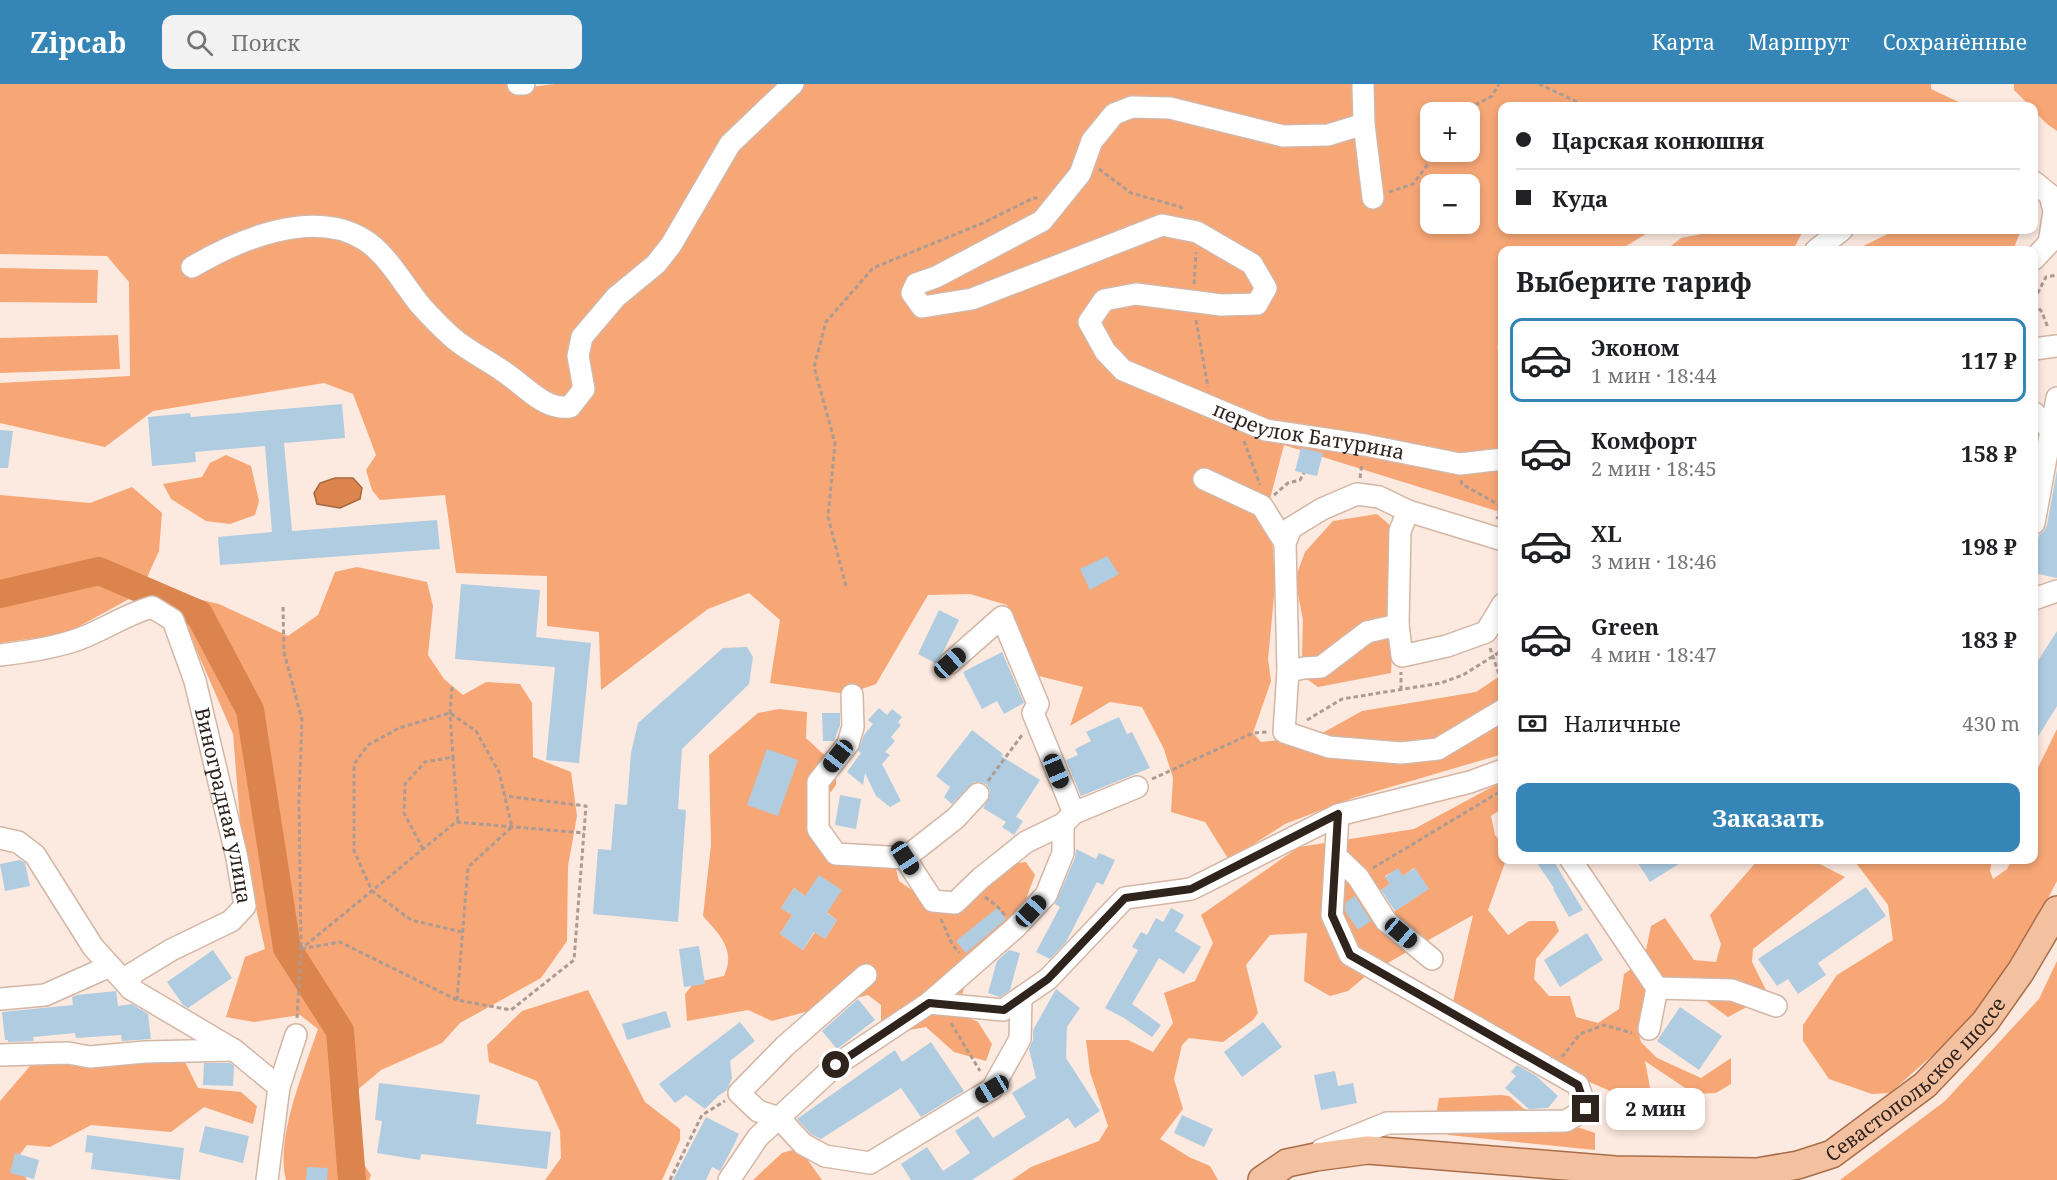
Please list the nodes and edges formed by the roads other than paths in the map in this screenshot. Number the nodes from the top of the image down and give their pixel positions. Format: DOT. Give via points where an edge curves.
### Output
graph roads {
  1 [pos="518,84"];
  2 [pos="525,84"];
  3 [pos="793,84"];
  4 [pos="1363,84"];
  5 [pos="1364,124"];
  6 [pos="2038,186"];
  7 [pos="1373,198"];
  8 [pos="1837,234"];
  9 [pos="1821,246"];
  10 [pos="2038,255"];
  11 [pos="192,267"];
  12 [pos="2057,346"];
  13 [pos="2038,348"];
  14 [pos="2057,398"];
  15 [pos="2038,417"];
  16 [pos="2051,430"];
  17 [pos="1498,460"];
  18 [pos="1204,479"];
  19 [pos="2038,501"];
  20 [pos="1408,511"];
  21 [pos="1497,538"];
  22 [pos="1285,543"];
  23 [pos="2057,591"];
  24 [pos="2038,598"];
  25 [pos="1498,612"];
  26 [pos="1398,625"];
  27 [pos="0,655"];
  28 [pos="950,663"];
  29 [pos="1288,671"];
  30 [pos="852,695"];
  31 [pos="1498,713"];
  32 [pos="1498,772"];
  33 [pos="1137,787"];
  34 [pos="978,794"];
  35 [pos="1338,814"];
  36 [pos="1068,819"];
  37 [pos="0,838"];
  38 [pos="1336,856"];
  39 [pos="905,858"];
  40 [pos="1574,864"];
  41 [pos="2057,910"];
  42 [pos="1432,959"];
  43 [pos="110,966"];
  44 [pos="866,975"];
  45 [pos="1657,988"];
  46 [pos="132,989"];
  47 [pos="1021,998"];
  48 [pos="0,999"];
  49 [pos="934,1003"];
  50 [pos="1776,1006"];
  51 [pos="1648,1029"];
  52 [pos="296,1031"];
  53 [pos="234,1050"];
  54 [pos="0,1055"];
  55 [pos="279,1087"];
  56 [pos="779,1118"];
  57 [pos="1287,1163"];
  58 [pos="267,1180"];
  59 [pos="729,1180"];
  60 [pos="1262,1180"];
  1 -- 2 [label="street"];
  3 -- 11 [label="street" via="730,144 656,264 615,297 582,337 578,356 584,389 570,406 560,408 538,399 458,342 364,239 341,229 297,226 245,241"];
  4 -- 5 [label="street"];
  5 -- 7 [label="street"];
  5 -- 17 [label="street, переулок Батурина" via="1328,135 1283,136 1170,108 1132,107 1114,114 1092,141 1080,174 1042,221 916,284 912,293 922,307 972,299 1162,225 1197,232 1252,264 1266,288 1257,304 1221,305 1136,294 1104,300 1089,322 1105,351 1123,370 1266,430 1460,464"];
  6 -- 10 [label="street" via="2050,195 2054,211 2049,243"];
  8 -- 9 [label="street"];
  12 -- 13 [label="street"];
  14 -- 16 [label="street"];
  15 -- 16 [label="street"];
  16 -- 19 [label="street"];
  18 -- 22 [label="street" via="1264,504"];
  20 -- 21 [label="street"];
  20 -- 22 [label="street" via="1379,497 1358,494 1291,528"];
  20 -- 26 [label="street" via="1400,531"];
  22 -- 29 [label="street"];
  23 -- 24 [label="street"];
  25 -- 26 [label="street" via="1486,632 1402,656"];
  26 -- 29 [label="street" via="1367,632 1321,667"];
  27 -- 46 [label="street, Виноградная улица" via="79,639 152,607 173,620 195,681 245,906 231,921 130,975"];
  28 -- 36 [label="street" via="1002,617 1038,704 1033,713"];
  29 -- 31 [label="street" via="1284,732 1329,747 1401,753 1438,749"];
  30 -- 39 [label="street" via="853,727 848,744 818,782 818,829 836,854"];
  32 -- 35 [label="street"];
  33 -- 36 [label="street"];
  34 -- 39 [label="street" via="956,818"];
  35 -- 38 [label="street"];
  35 -- 47 [label="street" via="1191,889 1125,898 1048,979"];
  36 -- 39 [label="street" via="1026,842 955,903 933,901"];
  36 -- 49 [label="street" via="1062,853 1046,895"];
  37 -- 43 [label="street" via="18,842 35,855 93,947"];
  38 -- 42 [label="street" via="1358,877 1386,921"];
  38 -- 57 [label="street" via="1332,915 1350,955 1578,1085 1586,1109 1566,1121 1387,1123"];
  40 -- 45 [label="street"];
  41 -- 57 [label="main road, Севастопольское шоссе" via="1984,1022 1925,1085 1832,1154 1757,1172 1615,1170 1368,1150"];
  43 -- 46 [label="street"];
  43 -- 48 [label="street" via="45,995"];
  44 -- 56 [label="street" via="785,1046 739,1093 758,1111"];
  45 -- 50 [label="street" via="1732,990"];
  45 -- 51 [label="street"];
  46 -- 53 [label="street"];
  47 -- 49 [label="street" via="1004,1010"];
  47 -- 56 [label="street" via="1020,1039 992,1089 870,1163 825,1156 803,1144"];
  49 -- 56 [label="street" via="836,1065"];
  52 -- 55 [label="street"];
  53 -- 54 [label="street" via="90,1057 68,1053"];
  53 -- 55 [label="street"];
  55 -- 58 [label="street"];
  56 -- 59 [label="street" via="758,1137"];
  57 -- 60 [label="main road, Севастопольское шоссе"];
}
